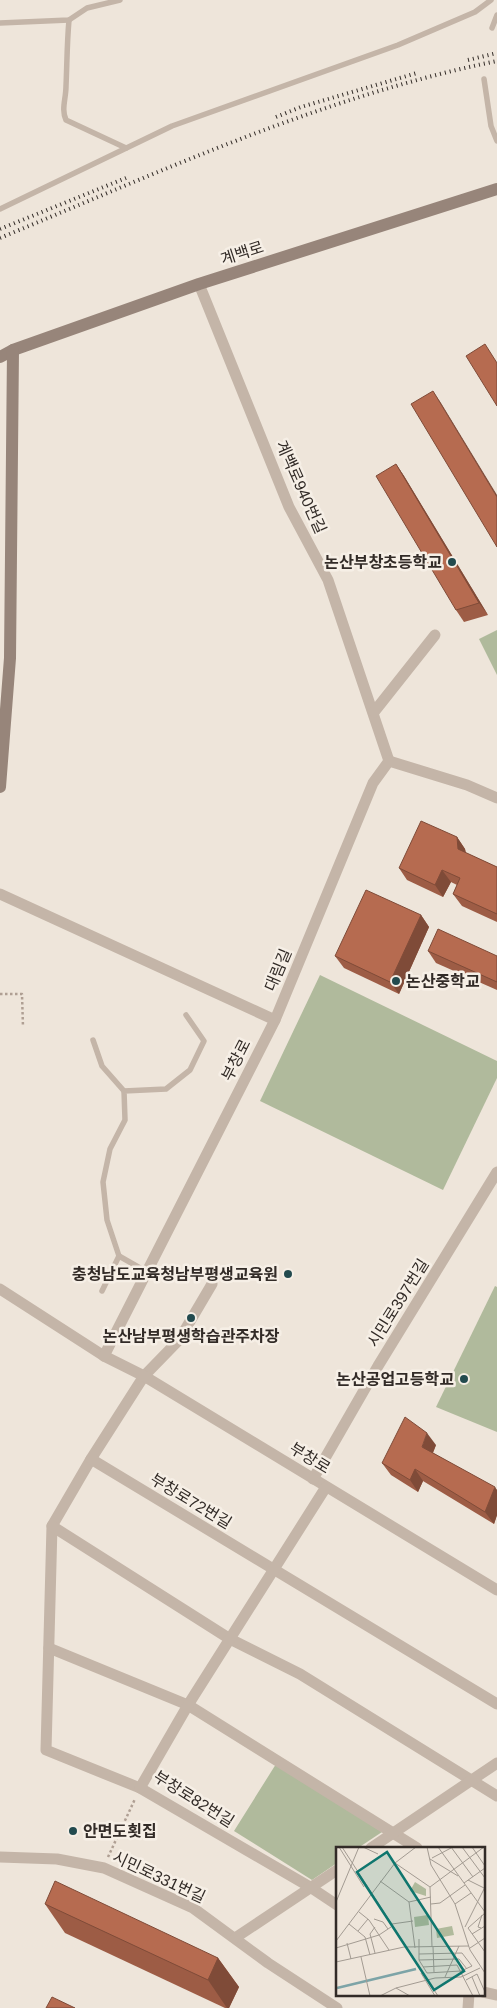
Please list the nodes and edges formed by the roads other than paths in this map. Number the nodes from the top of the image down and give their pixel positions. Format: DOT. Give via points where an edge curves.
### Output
graph roads {
  1 [pos="120,0"];
  2 [pos="491,0"];
  3 [pos="497,15"];
  4 [pos="69,20"];
  5 [pos="0,23"];
  6 [pos="492,28"];
  7 [pos="484,79"];
  8 [pos="497,142"];
  9 [pos="126,148"];
  10 [pos="497,188"];
  11 [pos="0,209"];
  12 [pos="199,284"];
  13 [pos="13,350"];
  14 [pos="0,357"];
  15 [pos="435,635"];
  16 [pos="374,712"];
  17 [pos="390,761"];
  18 [pos="0,787"];
  19 [pos="497,798"];
  20 [pos="0,894"];
  21 [pos="186,1015"];
  22 [pos="275,1020"];
  23 [pos="93,1040"];
  24 [pos="124,1092"];
  25 [pos="497,1172"];
  26 [pos="119,1256"];
  27 [pos="147,1272"];
  28 [pos="212,1284"];
  29 [pos="0,1289"];
  30 [pos="102,1291"];
  31 [pos="104,1356"];
  32 [pos="144,1376"];
  33 [pos="91,1459"];
  34 [pos="313,1479"];
  35 [pos="326,1487"];
  36 [pos="52,1526"];
  37 [pos="274,1570"];
  38 [pos="497,1590"];
  39 [pos="230,1640"];
  40 [pos="49,1648"];
  41 [pos="497,1704"];
  42 [pos="188,1705"];
  43 [pos="497,1763"];
  44 [pos="472,1780"];
  45 [pos="140,1788"];
  46 [pos="497,1796"];
  47 [pos="394,1833"];
  48 [pos="373,1847"];
  49 [pos="415,1847"];
  50 [pos="0,1857"];
  51 [pos="336,1871"];
  52 [pos="310,1887"];
  53 [pos="336,1904"];
  54 [pos="235,1938"];
  55 [pos="484,1992"];
  56 [pos="497,1995"];
  57 [pos="337,2008"];
  1 -- 4 [label="lane" via="87,8"];
  2 -- 9 [label="lane" via="475,12 398,45 172,126"];
  3 -- 6 [label="lane"];
  4 -- 5 [label="lane"];
  4 -- 9 [label="lane" via="62,113 76,126"];
  7 -- 8 [label="lane" via="491,126"];
  9 -- 11 [label="lane"];
  10 -- 12 [label="street, 계백로"];
  12 -- 13 [label="street, 계백로"];
  12 -- 16 [label="street, 계백로940번길" via="289,507 328,580"];
  13 -- 14 [label="street, 계백로"];
  13 -- 18 [label="street" via="10,658"];
  15 -- 16 [label="street"];
  16 -- 17 [label="street, 계백로940번길"];
  17 -- 19 [label="street"];
  17 -- 22 [label="street, 대림길" via="373,783"];
  20 -- 22 [label="street"];
  21 -- 24 [label="lane" via="204,1041 190,1070 166,1090"];
  22 -- 27 [label="street, 부창로"];
  23 -- 24 [label="lane" via="102,1066"];
  24 -- 26 [label="lane" via="125,1120 110,1149 103,1182 107,1220"];
  25 -- 34 [label="street, 시민로397번길"];
  26 -- 27 [label="lane"];
  26 -- 30 [label="lane"];
  27 -- 31 [label="street, 부창로"];
  28 -- 32 [label="street" via="179,1340"];
  29 -- 31 [label="street, 부창로"];
  31 -- 32 [label="street, 부창로"];
  32 -- 33 [label="street"];
  32 -- 34 [label="street, 부창로"];
  33 -- 36 [label="street"];
  33 -- 37 [label="street, 부창로72번길"];
  34 -- 35 [label="street, 부창로"];
  35 -- 37 [label="street, 부창로82번길"];
  35 -- 38 [label="street, 부창로"];
  36 -- 39 [label="street"];
  36 -- 40 [label="street"];
  37 -- 39 [label="street, 부창로82번길"];
  37 -- 41 [label="street"];
  39 -- 42 [label="street, 부창로82번길"];
  39 -- 44 [label="street" via="300,1674"];
  40 -- 42 [label="street"];
  40 -- 45 [label="street" via="46,1750"];
  42 -- 45 [label="street, 부창로82번길"];
  42 -- 47 [label="street"];
  43 -- 44 [label="street"];
  44 -- 46 [label="street"];
  44 -- 47 [label="street"];
  45 -- 52 [label="street, 부창로82번길"];
  47 -- 48 [label="street"];
  47 -- 49 [label="street"];
  50 -- 54 [label="street, 시민로331번길" via="56,1859 104,1868 193,1908"];
  51 -- 52 [label="street"];
  52 -- 53 [label="street, 부창로82번길"];
  52 -- 54 [label="street"];
  54 -- 57 [label="street, 시민로331번길" via="310,1993"];
  55 -- 56 [label="street"];
}
